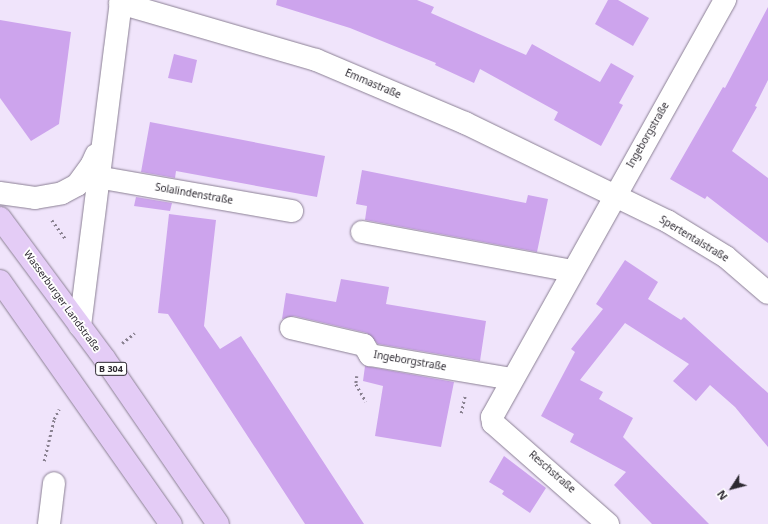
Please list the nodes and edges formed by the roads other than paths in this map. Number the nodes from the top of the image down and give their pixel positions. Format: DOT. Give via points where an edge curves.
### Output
graph roads {
  1 [pos="726,0"];
  2 [pos="120,2"];
  3 [pos="101,138"];
  4 [pos="97,177"];
  5 [pos="0,193"];
  6 [pos="615,195"];
  7 [pos="292,211"];
  8 [pos="0,218"];
  9 [pos="362,232"];
  10 [pos="572,271"];
  11 [pos="0,281"];
  12 [pos="768,293"];
  13 [pos="80,326"];
  14 [pos="291,328"];
  15 [pos="512,379"];
  16 [pos="493,422"];
  17 [pos="54,483"];
  18 [pos="50,524"];
  19 [pos="171,524"];
  20 [pos="218,524"];
  21 [pos="608,524"];
  1 -- 6 [label="street, Ingeborgstraße"];
  2 -- 3 [label="street"];
  2 -- 6 [label="street, Emmastraße" via="316,60 465,122"];
  3 -- 4 [label="street"];
  3 -- 5 [label="street" via="92,164 77,185 62,193 35,198"];
  4 -- 7 [label="street, Solalindenstraße"];
  4 -- 13 [label="street"];
  6 -- 10 [label="street, Ingeborgstraße"];
  6 -- 12 [label="street, Spertentalstraße" via="667,221 726,257"];
  8 -- 13 [label="main road, Wasserburger Landstraße / B 304"];
  9 -- 10 [label="street"];
  10 -- 15 [label="street, Ingeborgstraße"];
  11 -- 19 [label="main road"];
  13 -- 20 [label="main road, Wasserburger Landstraße / B 304"];
  14 -- 15 [label="street, Ingeborgstraße" via="364,345 370,355"];
  15 -- 16 [label="street, Ingeborgstraße" via="492,417"];
  16 -- 21 [label="street, Reschstraße"];
  17 -- 18 [label="street"];
}
